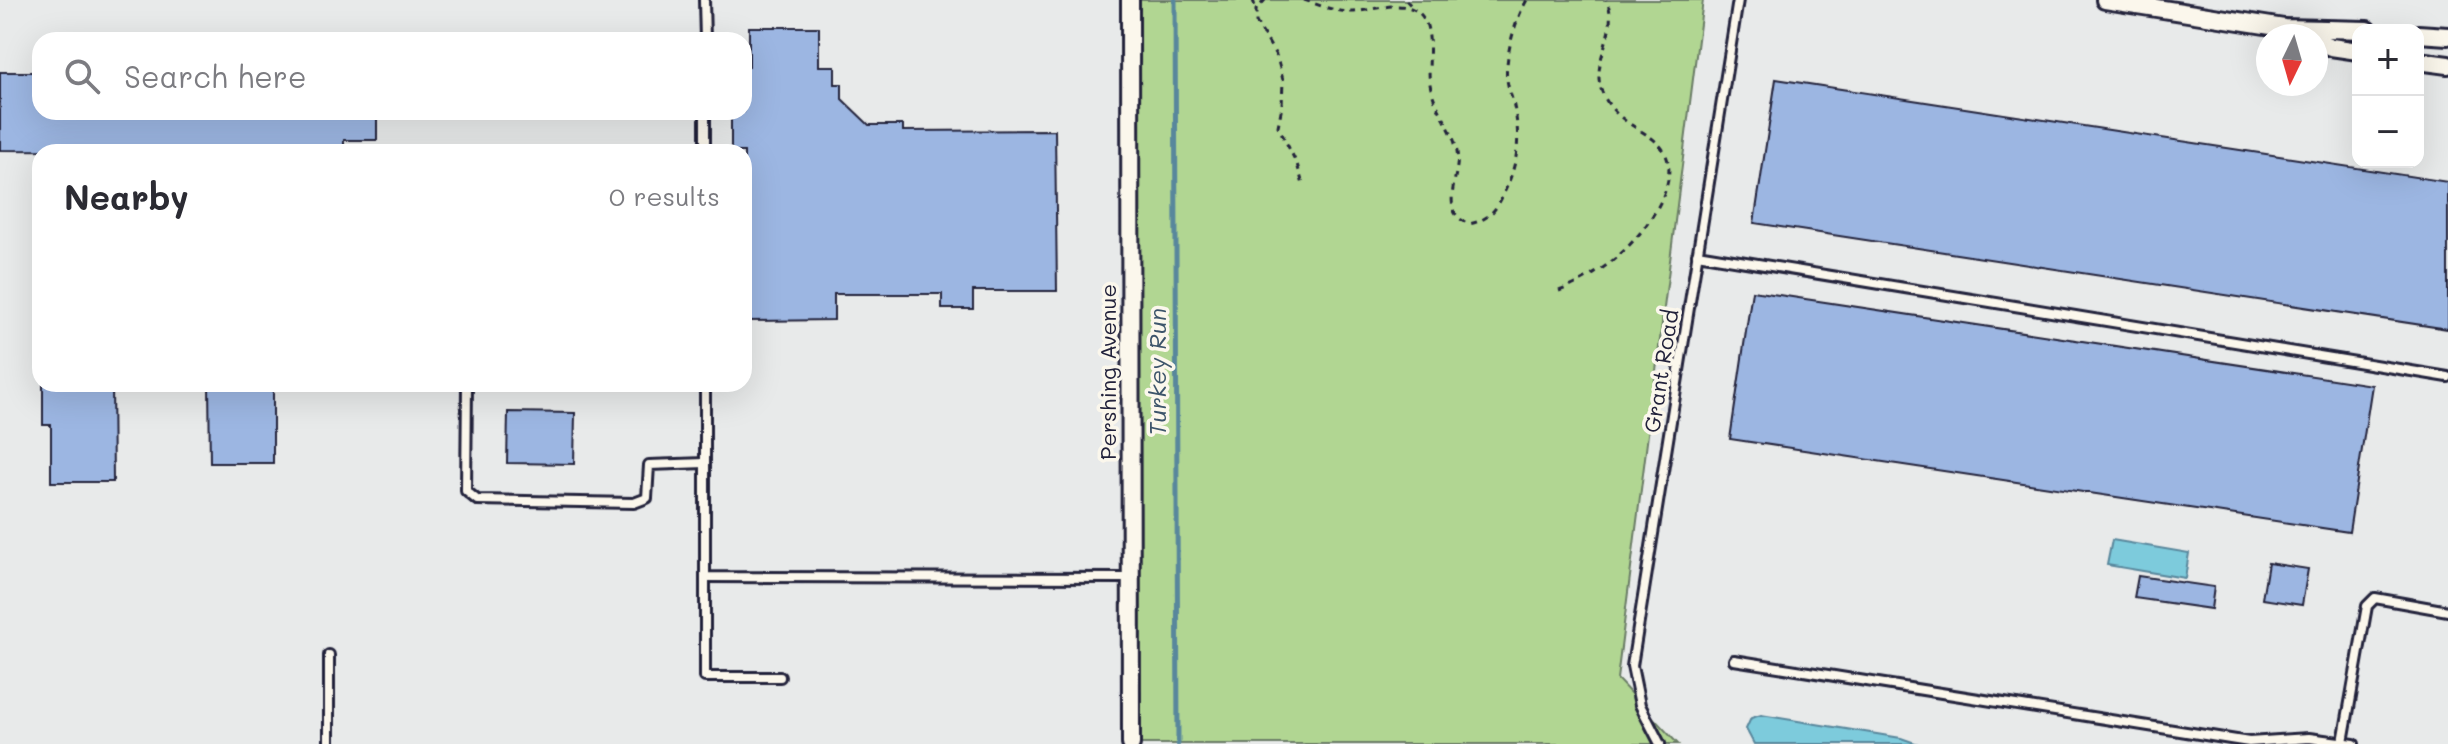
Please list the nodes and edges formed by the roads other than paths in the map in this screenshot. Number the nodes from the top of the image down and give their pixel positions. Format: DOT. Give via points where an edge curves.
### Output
graph roads {
  1 [pos="704,0"];
  2 [pos="1130,0"];
  3 [pos="1738,0"];
  4 [pos="2105,0"];
  5 [pos="2258,24"];
  6 [pos="2328,29"];
  7 [pos="2352,30"];
  8 [pos="705,32"];
  9 [pos="2424,34"];
  10 [pos="2448,36"];
  11 [pos="2328,46"];
  12 [pos="2352,50"];
  13 [pos="2424,62"];
  14 [pos="2448,65"];
  15 [pos="705,120"];
  16 [pos="705,144"];
  17 [pos="1697,254"];
  18 [pos="2448,377"];
  19 [pos="467,392"];
  20 [pos="705,392"];
  21 [pos="705,463"];
  22 [pos="705,577"];
  23 [pos="1131,578"];
  24 [pos="2448,611"];
  25 [pos="329,655"];
  26 [pos="1734,660"];
  27 [pos="780,677"];
  28 [pos="2343,742"];
  29 [pos="329,744"];
  30 [pos="1131,744"];
  31 [pos="1660,744"];
  32 [pos="2354,744"];
  1 -- 8 [label="lane"];
  2 -- 23 [label="street, Pershing Avenue"];
  3 -- 17 [label="lane, Grant Road"];
  4 -- 5 [label="street"];
  6 -- 7 [label="street"];
  9 -- 10 [label="street"];
  11 -- 12 [label="street"];
  13 -- 14 [label="street"];
  15 -- 16 [label="lane"];
  17 -- 18 [label="lane"];
  17 -- 31 [label="lane, Grant Road" via="1632,666 1640,705"];
  19 -- 21 [label="lane" via="466,491 477,500 634,503 647,498 649,465"];
  20 -- 21 [label="lane"];
  21 -- 22 [label="lane"];
  22 -- 23 [label="lane"];
  22 -- 27 [label="lane" via="705,677"];
  23 -- 30 [label="street, Pershing Avenue"];
  24 -- 28 [label="lane" via="2375,598 2367,606"];
  25 -- 29 [label="lane"];
  26 -- 28 [label="lane" via="2249,742"];
  28 -- 32 [label="lane"];
}
